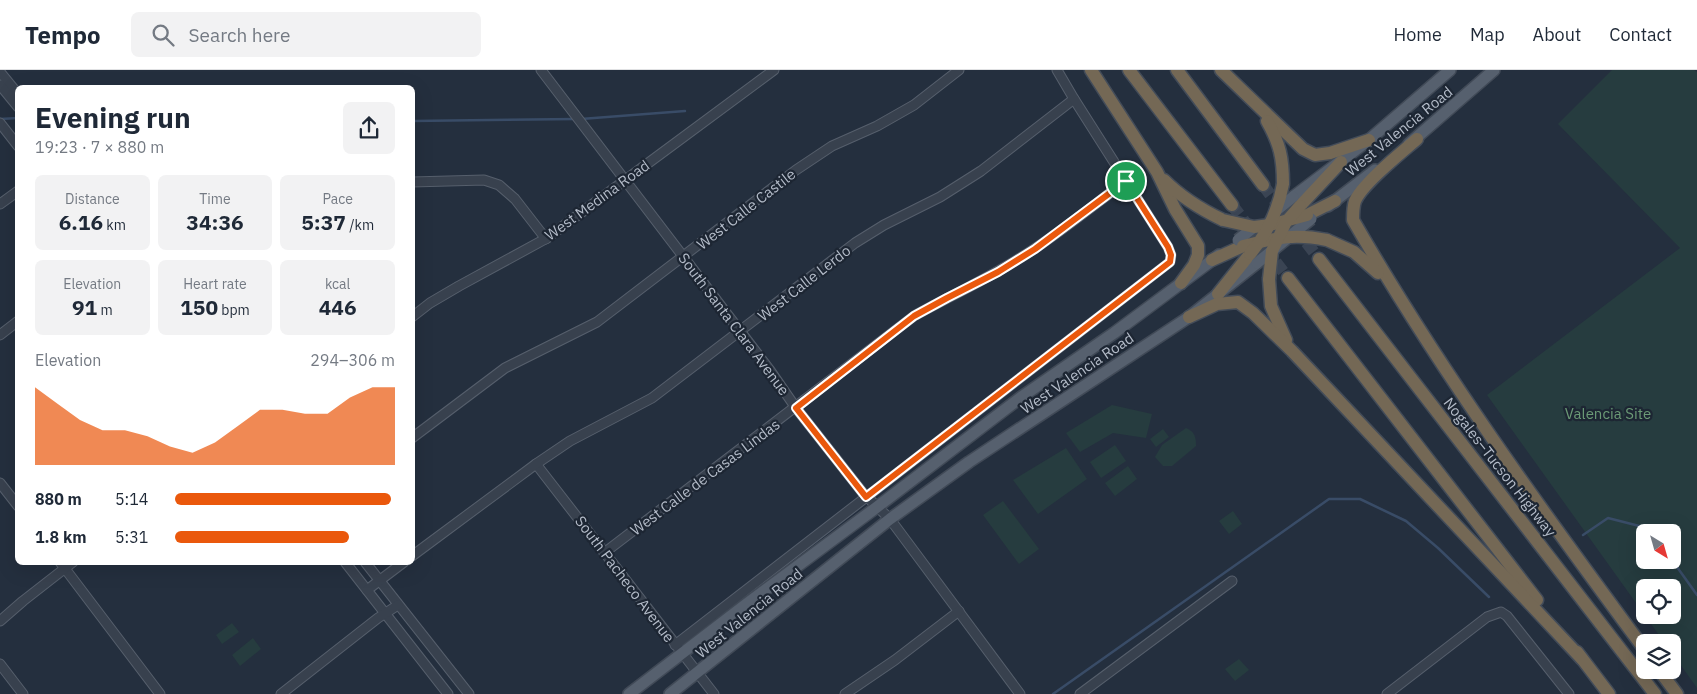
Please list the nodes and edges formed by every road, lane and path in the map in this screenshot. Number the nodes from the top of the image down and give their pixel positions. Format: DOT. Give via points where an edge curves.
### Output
graph roads {
  1 [pos="541,70"];
  2 [pos="774,70"];
  3 [pos="959,70"];
  4 [pos="1057,70"];
  5 [pos="1091,70"];
  6 [pos="1129,70"];
  7 [pos="1177,70"];
  8 [pos="1221,70"];
  9 [pos="1450,70"];
  10 [pos="1494,70"];
  11 [pos="0,72"];
  12 [pos="0,85"];
  13 [pos="15,90"];
  14 [pos="1074,99"];
  15 [pos="15,103"];
  16 [pos="1259,108"];
  17 [pos="2,126"];
  18 [pos="1417,138"];
  19 [pos="1369,140"];
  20 [pos="15,142"];
  21 [pos="1341,162"];
  22 [pos="1157,172"];
  23 [pos="625,180"];
  24 [pos="1126,181"];
  25 [pos="415,182"];
  26 [pos="1264,185"];
  27 [pos="15,193"];
  28 [pos="1335,201"];
  29 [pos="0,204"];
  30 [pos="1232,205"];
  31 [pos="1278,209"];
  32 [pos="1303,209"];
  33 [pos="1286,222"];
  34 [pos="1270,226"];
  35 [pos="1254,227"];
  36 [pos="1284,237"];
  37 [pos="546,239"];
  38 [pos="1260,242"];
  39 [pos="1247,251"];
  40 [pos="1272,251"];
  41 [pos="684,257"];
  42 [pos="1319,259"];
  43 [pos="1212,260"];
  44 [pos="1288,278"];
  45 [pos="1181,283"];
  46 [pos="1392,288"];
  47 [pos="1218,294"];
  48 [pos="415,315"];
  49 [pos="1189,317"];
  50 [pos="15,324"];
  51 [pos="740,332"];
  52 [pos="0,335"];
  53 [pos="1292,351"];
  54 [pos="796,408"];
  55 [pos="415,436"];
  56 [pos="536,464"];
  57 [pos="0,483"];
  58 [pos="866,497"];
  59 [pos="15,502"];
  60 [pos="877,507"];
  61 [pos="890,519"];
  62 [pos="604,553"];
  63 [pos="415,554"];
  64 [pos="347,565"];
  65 [pos="368,565"];
  66 [pos="400,565"];
  67 [pos="62,566"];
  68 [pos="380,580"];
  69 [pos="1232,581"];
  70 [pos="367,590"];
  71 [pos="398,604"];
  72 [pos="959,611"];
  73 [pos="385,614"];
  74 [pos="0,621"];
  75 [pos="1636,638"];
  76 [pos="679,649"];
  77 [pos="1582,659"];
  78 [pos="0,664"];
  79 [pos="698,673"];
  80 [pos="1666,679"];
  81 [pos="23,694"];
  82 [pos="160,694"];
  83 [pos="280,694"];
  84 [pos="448,694"];
  85 [pos="469,694"];
  86 [pos="629,694"];
  87 [pos="670,694"];
  88 [pos="714,694"];
  89 [pos="845,694"];
  90 [pos="1020,694"];
  91 [pos="1080,694"];
  92 [pos="1387,694"];
  93 [pos="1569,694"];
  94 [pos="1609,694"];
  95 [pos="1655,694"];
  96 [pos="1677,694"];
  1 -- 23 [label="street, South Santa Clara Avenue"];
  2 -- 23 [label="street, West Medina Road"];
  3 -- 41 [label="street, West Calle Castile" via="914,105 878,126 832,146 796,170"];
  4 -- 14 [label="street"];
  5 -- 22 [label="highway"];
  6 -- 30 [label="highway"];
  7 -- 26 [label="highway"];
  8 -- 16 [label="highway"];
  9 -- 19 [label="main road, West Valencia Road"];
  10 -- 18 [label="main road, West Valencia Road"];
  11 -- 13 [label="street"];
  12 -- 15 [label="street"];
  14 -- 24 [label="street"];
  14 -- 51 [label="street, West Calle Lerdo" via="981,171 862,239"];
  16 -- 19 [label="highway" via="1303,149 1315,155"];
  16 -- 31 [label="highway, bridge" via="1276,137 1283,160"];
  17 -- 20 [label="street"];
  18 -- 28 [label="main road, West Valencia Road"];
  18 -- 46 [label="highway" via="1363,189 1355,201 1353,212 1353,220"];
  19 -- 21 [label="main road, West Valencia Road"];
  21 -- 32 [label="highway"];
  22 -- 35 [label="highway, bridge" via="1196,207 1223,220"];
  22 -- 45 [label="highway" via="1198,246 1194,265"];
  23 -- 37 [label="street, West Medina Road"];
  23 -- 41 [label="street, South Santa Clara Avenue"];
  24 -- 54 [label="street, West Calle de Casas Lindas" via="1035,249 914,316"];
  24 -- 58 [label="street, West Valencia Road" via="1168,247 1170,262"];
  25 -- 37 [label="street" via="484,180 499,185 515,199"];
  27 -- 29 [label="street"];
  28 -- 32 [label="highway"];
  31 -- 32 [label="main road, bridge"];
  31 -- 34 [label="highway, bridge"];
  31 -- 35 [label="main road, bridge"];
  32 -- 33 [label="highway, bridge"];
  32 -- 36 [label="main road, bridge"];
  33 -- 34 [label="highway, bridge"];
  33 -- 36 [label="highway, bridge"];
  34 -- 35 [label="highway, bridge"];
  34 -- 38 [label="highway, bridge"];
  35 -- 39 [label="main road, bridge"];
  36 -- 38 [label="highway, bridge"];
  36 -- 40 [label="highway, bridge"];
  36 -- 46 [label="highway, bridge" via="1307,236 1327,240 1354,252"];
  37 -- 48 [label="street, West Medina Road" via="459,286"];
  38 -- 39 [label="highway, bridge"];
  39 -- 40 [label="main road, bridge"];
  39 -- 43 [label="highway"];
  39 -- 47 [label="highway"];
  40 -- 53 [label="highway, bridge" via="1271,306"];
  41 -- 51 [label="street, South Santa Clara Avenue"];
  41 -- 55 [label="street, West Calle Castile" via="597,322 505,368"];
  42 -- 95 [label="highway, Nogales–Tucson Highway"];
  43 -- 45 [label="main road, West Valencia Road"];
  44 -- 77 [label="highway"];
  45 -- 60 [label="main road, West Valencia Road" via="1020,398"];
  46 -- 75 [label="highway" via="1478,419"];
  47 -- 49 [label="main road, West Valencia Road"];
  49 -- 53 [label="highway" via="1217,304 1238,302"];
  49 -- 61 [label="main road, West Valencia Road" via="969,462"];
  50 -- 52 [label="street"];
  51 -- 54 [label="street, South Santa Clara Avenue"];
  51 -- 56 [label="street, West Calle Lerdo" via="652,398 570,441"];
  53 -- 77 [label="highway"];
  54 -- 58 [label="street, South Santa Clara Avenue"];
  54 -- 62 [label="street, West Calle de Casas Lindas"];
  56 -- 62 [label="street, South Pacheco Avenue"];
  56 -- 63 [label="street, West Calle Lerdo"];
  57 -- 59 [label="street"];
  58 -- 60 [label="street, South Santa Clara Avenue"];
  58 -- 76 [label="street, West Valencia Road"];
  60 -- 61 [label="street, South Santa Clara Avenue"];
  60 -- 76 [label="main road, West Valencia Road"];
  61 -- 72 [label="street, South Santa Clara Avenue"];
  61 -- 79 [label="main road, West Valencia Road"];
  62 -- 76 [label="street, South Pacheco Avenue"];
  64 -- 70 [label="street"];
  65 -- 68 [label="street"];
  66 -- 68 [label="street"];
  67 -- 74 [label="street"];
  67 -- 82 [label="street"];
  68 -- 70 [label="street"];
  68 -- 71 [label="street"];
  69 -- 91 [label="street"];
  70 -- 73 [label="street"];
  71 -- 73 [label="street"];
  71 -- 85 [label="street"];
  72 -- 89 [label="street" via="896,660"];
  72 -- 90 [label="street, South Santa Clara Avenue"];
  73 -- 83 [label="street"];
  73 -- 84 [label="street"];
  76 -- 79 [label="street, South Pacheco Avenue"];
  76 -- 86 [label="main road, West Valencia Road"];
  77 -- 94 [label="highway"];
  78 -- 81 [label="street"];
  79 -- 87 [label="main road, West Valencia Road"];
  79 -- 88 [label="street, South Pacheco Avenue"];
  80 -- 96 [label="highway"];
  92 -- 93 [label="street" via="1487,617 1501,612 1508,616"];
}
